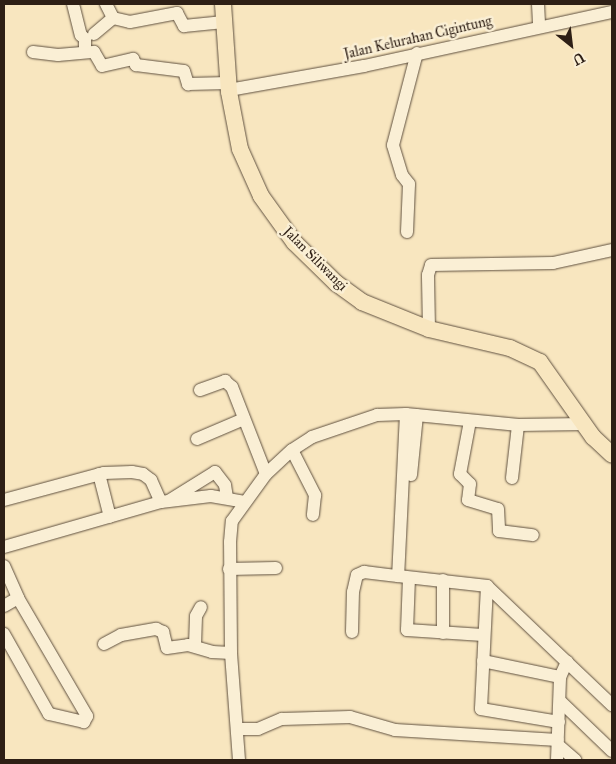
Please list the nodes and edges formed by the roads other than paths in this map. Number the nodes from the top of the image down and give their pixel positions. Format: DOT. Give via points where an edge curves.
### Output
graph roads {
  1 [pos="72,4"];
  2 [pos="80,4"];
  3 [pos="86,4"];
  4 [pos="106,4"];
  5 [pos="223,4"];
  6 [pos="538,4"];
  7 [pos="597,9"];
  8 [pos="612,12"];
  9 [pos="113,18"];
  10 [pos="224,22"];
  11 [pos="539,26"];
  12 [pos="94,34"];
  13 [pos="33,52"];
  14 [pos="85,52"];
  15 [pos="417,53"];
  16 [pos="228,86"];
  17 [pos="407,232"];
  18 [pos="612,250"];
  19 [pos="429,329"];
  20 [pos="200,390"];
  21 [pos="412,414"];
  22 [pos="244,419"];
  23 [pos="470,421"];
  24 [pos="584,424"];
  25 [pos="518,425"];
  26 [pos="197,439"];
  27 [pos="292,450"];
  28 [pos="612,455"];
  29 [pos="99,474"];
  30 [pos="266,474"];
  31 [pos="512,478"];
  32 [pos="226,491"];
  33 [pos="247,499"];
  34 [pos="4,500"];
  35 [pos="165,502"];
  36 [pos="313,515"];
  37 [pos="110,517"];
  38 [pos="533,535"];
  39 [pos="4,546"];
  40 [pos="4,566"];
  41 [pos="276,568"];
  42 [pos="229,569"];
  43 [pos="404,577"];
  44 [pos="443,580"];
  45 [pos="487,586"];
  46 [pos="18,598"];
  47 [pos="4,606"];
  48 [pos="200,607"];
  49 [pos="352,632"];
  50 [pos="443,633"];
  51 [pos="4,634"];
  52 [pos="482,634"];
  53 [pos="104,644"];
  54 [pos="195,645"];
  55 [pos="230,653"];
  56 [pos="483,661"];
  57 [pos="567,662"];
  58 [pos="560,677"];
  59 [pos="560,701"];
  60 [pos="612,705"];
  61 [pos="560,722"];
  62 [pos="238,729"];
  63 [pos="558,742"];
  64 [pos="612,751"];
  65 [pos="239,760"];
  66 [pos="557,760"];
  67 [pos="575,760"];
  1 -- 14 [label="street" via="81,36 85,39"];
  2 -- 3 [label="street"];
  4 -- 9 [label="street"];
  5 -- 10 [label="main road, Jalan Siliwangi"];
  6 -- 11 [label="street"];
  7 -- 8 [label="street, Jalan Kelurahan Cigintung"];
  7 -- 11 [label="street, Jalan Kelurahan Cigintung"];
  9 -- 10 [label="street" via="130,22 177,13 184,26"];
  9 -- 12 [label="street"];
  10 -- 16 [label="main road, Jalan Siliwangi"];
  11 -- 15 [label="street, Jalan Kelurahan Cigintung"];
  13 -- 14 [label="street" via="58,55"];
  14 -- 16 [label="street, Jalan Kelurahan Cigintung" via="95,52 102,66 133,59 136,65 184,72 188,84"];
  15 -- 16 [label="street, Jalan Kelurahan Cigintung" via="364,66"];
  15 -- 17 [label="street" via="393,145 402,175 409,184"];
  16 -- 19 [label="main road, Jalan Siliwangi" via="240,149 250,176 289,235 336,284 362,302"];
  18 -- 19 [label="street" via="553,263 431,265 428,274"];
  19 -- 24 [label="main road, Jalan Siliwangi" via="531,356 548,369"];
  20 -- 22 [label="street" via="228,382"];
  21 -- 23 [label="street"];
  21 -- 27 [label="street" via="377,415 350,423 312,437"];
  21 -- 43 [label="street" via="403,491"];
  22 -- 26 [label="street"];
  22 -- 30 [label="street"];
  23 -- 25 [label="street"];
  23 -- 38 [label="street" via="460,474 470,484 468,500 498,509 499,531"];
  24 -- 25 [label="street"];
  24 -- 28 [label="main road, Jalan Siliwangi"];
  25 -- 31 [label="street"];
  27 -- 30 [label="street"];
  27 -- 36 [label="street" via="315,495"];
  29 -- 34 [label="street"];
  29 -- 35 [label="street" via="143,474 151,480"];
  29 -- 37 [label="street"];
  30 -- 33 [label="street"];
  32 -- 33 [label="street"];
  32 -- 35 [label="street"];
  32 -- 35 [label="street" via="219,475 212,473"];
  33 -- 42 [label="street" via="232,521"];
  35 -- 37 [label="street"];
  37 -- 39 [label="street"];
  40 -- 46 [label="street"];
  41 -- 42 [label="street"];
  42 -- 55 [label="street"];
  43 -- 44 [label="street"];
  43 -- 49 [label="street" via="364,572 357,575 352,592"];
  43 -- 50 [label="street" via="407,630"];
  44 -- 45 [label="street"];
  44 -- 50 [label="street"];
  45 -- 52 [label="street"];
  45 -- 57 [label="street"];
  46 -- 47 [label="street"];
  46 -- 51 [label="street" via="87,716 84,722 50,714"];
  48 -- 54 [label="street" via="196,616"];
  50 -- 52 [label="street"];
  52 -- 56 [label="street"];
  53 -- 54 [label="street" via="121,635 156,629 163,632 167,648"];
  54 -- 55 [label="street" via="212,652"];
  55 -- 62 [label="street"];
  56 -- 58 [label="street"];
  56 -- 61 [label="street" via="482,710"];
  57 -- 58 [label="street"];
  57 -- 60 [label="street"];
  58 -- 59 [label="street"];
  59 -- 61 [label="street"];
  59 -- 64 [label="street"];
  61 -- 63 [label="street"];
  62 -- 63 [label="street" via="263,728 282,719 340,717 395,730"];
  62 -- 65 [label="street"];
  63 -- 66 [label="street"];
  63 -- 67 [label="street"];
}
